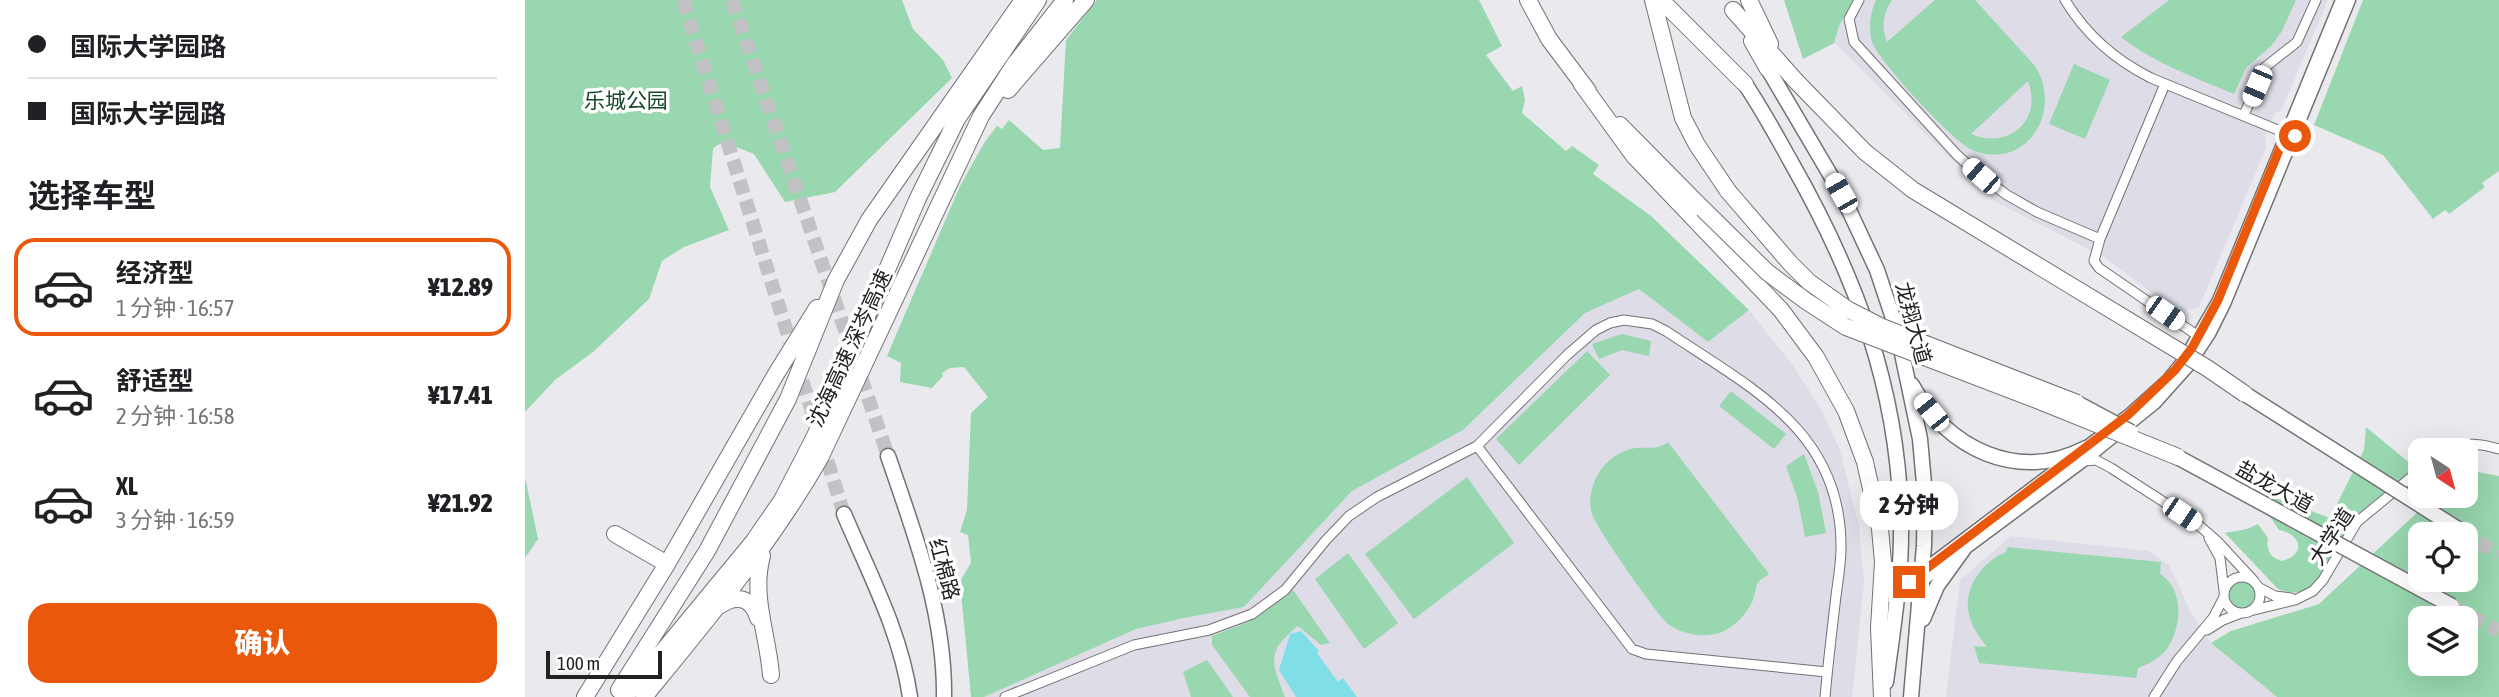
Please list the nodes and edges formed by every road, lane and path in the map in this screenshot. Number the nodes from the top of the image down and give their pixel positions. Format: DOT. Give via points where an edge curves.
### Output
graph roads {
  1 [pos="1023,0"];
  2 [pos="1038,0"];
  3 [pos="1065,0"];
  4 [pos="1086,0"];
  5 [pos="1528,0"];
  6 [pos="1653,0"];
  7 [pos="1661,0"];
  8 [pos="1749,0"];
  9 [pos="1859,0"];
  10 [pos="2065,0"];
  11 [pos="2316,0"];
  12 [pos="2341,0"];
  13 [pos="2350,0"];
  14 [pos="1731,4"];
  15 [pos="1773,64"];
  16 [pos="1581,83"];
  17 [pos="1745,84"];
  18 [pos="2165,84"];
  19 [pos="2244,115"];
  20 [pos="981,116"];
  21 [pos="2290,135"];
  22 [pos="2100,239"];
  23 [pos="836,280"];
  24 [pos="2202,338"];
  25 [pos="1905,371"];
  26 [pos="2245,394"];
  27 [pos="2077,403"];
  28 [pos="2478,444"];
  29 [pos="1477,446"];
  30 [pos="2499,449"];
  31 [pos="2085,454"];
  32 [pos="888,456"];
  33 [pos="2178,457"];
  34 [pos="2408,480"];
  35 [pos="844,514"];
  36 [pos="2447,522"];
  37 [pos="2202,528"];
  38 [pos="615,534"];
  39 [pos="769,539"];
  40 [pos="1963,550"];
  41 [pos="667,564"];
  42 [pos="1921,576"];
  43 [pos="2256,584"];
  44 [pos="1897,593"];
  45 [pos="2224,595"];
  46 [pos="2306,596"];
  47 [pos="2452,606"];
  48 [pos="717,608"];
  49 [pos="2247,612"];
  50 [pos="2202,633"];
  51 [pos="1917,640"];
  52 [pos="1827,672"];
  53 [pos="585,697"];
  54 [pos="615,697"];
  55 [pos="625,697"];
  56 [pos="644,697"];
  57 [pos="910,697"];
  58 [pos="944,697"];
  59 [pos="1005,697"];
  60 [pos="1825,697"];
  61 [pos="1883,697"];
  62 [pos="1911,697"];
  63 [pos="2154,697"];
  1 -- 23 [label="highway" via="869,220"];
  2 -- 55 [label="highway, 沈海高速 深岑高速" via="957,119 782,500"];
  3 -- 20 [label="highway, 沈海高速 深岑高速"];
  4 -- 20 [label="highway"];
  5 -- 16 [label="highway"];
  6 -- 27 [label="highway, bridge" via="1683,118 1697,145 1728,191 1809,282 1882,327"];
  7 -- 17 [label="highway"];
  8 -- 15 [label="highway"];
  9 -- 22 [label="street" via="1849,19 1854,42 1957,155 2007,195"];
  10 -- 18 [label="street" via="2112,54"];
  11 -- 19 [label="street" via="2297,43 2265,68"];
  12 -- 21 [label="street"];
  13 -- 21 [label="street"];
  14 -- 15 [label="highway"];
  15 -- 25 [label="main road, 龙翔大道" via="1866,244 1889,302"];
  15 -- 26 [label="highway, bridge" via="1795,80 1865,152 1913,190"];
  16 -- 33 [label="highway, bridge" via="1767,271 1846,327"];
  16 -- 61 [label="highway" via="1634,156 1781,310 1816,357 1846,411 1865,462 1880,529"];
  17 -- 44 [label="main road" via="1826,226 1876,355 1898,476 1901,547"];
  18 -- 19 [label="street"];
  18 -- 22 [label="street"];
  19 -- 21 [label="street"];
  20 -- 39 [label="highway, 沈海高速 深岑高速" via="820,458"];
  21 -- 24 [label="street" via="2225,304"];
  22 -- 24 [label="street" via="2096,265"];
  23 -- 41 [label="highway"];
  23 -- 54 [label="highway" via="788,399 707,551"];
  24 -- 31 [label="street" via="2161,386"];
  25 -- 31 [label="main road" via="1941,423 1990,457 2040,462"];
  25 -- 42 [label="main road, 龙翔大道" via="1923,467"];
  26 -- 36 [label="main road, bridge"];
  27 -- 33 [label="main road, 盐龙大道, bridge"];
  28 -- 30 [label="street"];
  29 -- 52 [label="street" via="1632,649"];
  29 -- 52 [label="street" via="1596,330 1624,320 1666,331 1773,405 1804,435 1825,468 1837,504 1841,551"];
  29 -- 59 [label="street" via="1362,506 1337,527 1285,590 1252,614 1223,627 1134,645"];
  31 -- 37 [label="street"];
  31 -- 40 [label="street"];
  31 -- 42 [label="street"];
  32 -- 58 [label="main road, 红棉路" via="929,578 944,663"];
  33 -- 47 [label="main road, 盐龙大道, bridge"];
  34 -- 46 [label="street, 大学道" via="2357,522 2323,580"];
  35 -- 57 [label="main road" via="890,621"];
  37 -- 43 [label="street"];
  37 -- 45 [label="street" via="2220,558"];
  38 -- 41 [label="highway"];
  39 -- 48 [label="highway, 沈海高速 深岑高速"];
  39 -- 48 [label="highway" via="757,577 771,675 751,604 736,598"];
  40 -- 42 [label="street"];
  40 -- 51 [label="main road" via="1937,586"];
  41 -- 53 [label="highway"];
  42 -- 44 [label="street"];
  42 -- 51 [label="main road, 龙翔大道"];
  43 -- 45 [label="street" via="2238,577"];
  43 -- 46 [label="street" via="2281,598"];
  43 -- 49 [label="street" via="2260,597"];
  44 -- 61 [label="main road"];
  45 -- 49 [label="street" via="2228,607"];
  45 -- 50 [label="street"];
  46 -- 49 [label="street"];
  48 -- 56 [label="highway, 沈海高速 深岑高速"];
  49 -- 50 [label="street"];
  50 -- 63 [label="street" via="2176,661"];
  51 -- 62 [label="main road, 龙翔大道"];
  52 -- 60 [label="street"];
}
